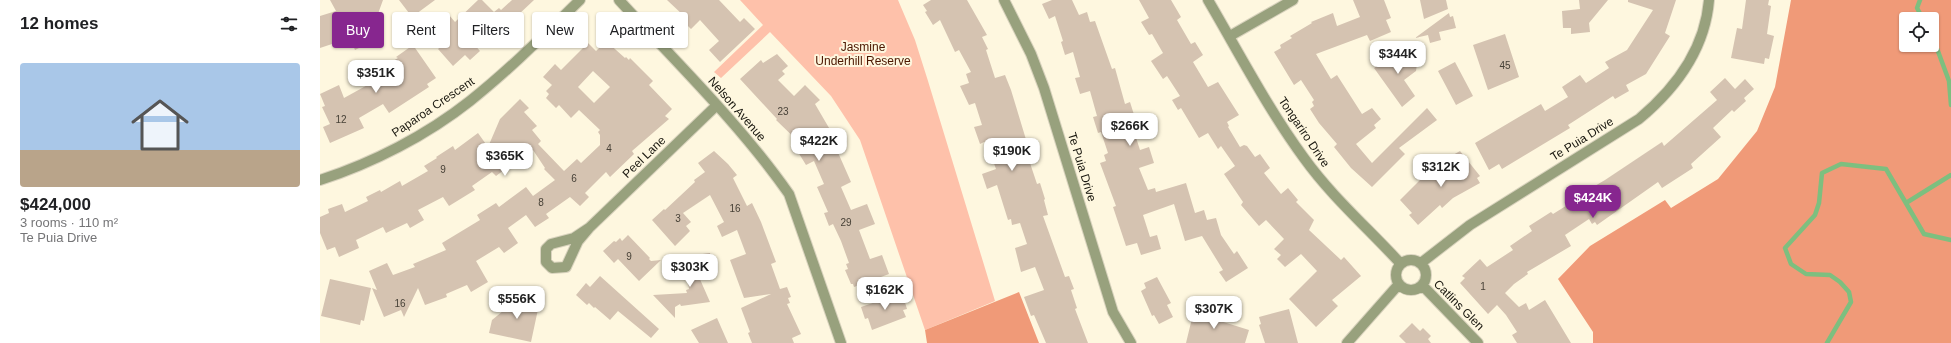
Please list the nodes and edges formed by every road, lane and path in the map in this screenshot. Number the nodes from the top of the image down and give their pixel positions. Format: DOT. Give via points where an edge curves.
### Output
graph roads {
  1 [pos="580,0"];
  2 [pos="619,0"];
  3 [pos="1004,0"];
  4 [pos="1208,0"];
  5 [pos="1293,0"];
  6 [pos="1709,0"];
  7 [pos="1230,36"];
  8 [pos="717,105"];
  9 [pos="320,180"];
  10 [pos="589,228"];
  11 [pos="1421,263"];
  12 [pos="1400,264"];
  13 [pos="1398,284"];
  14 [pos="1422,286"];
  15 [pos="841,343"];
  16 [pos="1131,343"];
  17 [pos="1347,343"];
  18 [pos="1478,343"];
  1 -- 9 [label="street, Paparoa Crescent" via="504,73 469,102 394,149 362,165"];
  2 -- 8 [label="street, Nelson Avenue"];
  3 -- 16 [label="street, Te Puia Drive" via="1031,54 1041,81 1113,312"];
  4 -- 7 [label="street, Tongariro Drive"];
  5 -- 7 [label="street"];
  6 -- 11 [label="street, Te Puia Drive" via="1697,48 1674,86 1656,105 1639,119 1470,225"];
  7 -- 12 [label="street, Tongariro Drive" via="1274,113 1304,158 1333,195"];
  8 -- 10 [label="street, Peel Lane"];
  8 -- 15 [label="street, Nelson Avenue" via="775,173 789,194"];
  10 -- 10 [label="street, Peel Lane" via="578,241 566,267 552,268 546,262 546,250 550,244 574,238"];
  11 -- 12 [label="street" via="1413,259"];
  11 -- 14 [label="street" via="1426,277"];
  12 -- 13 [label="street" via="1395,274"];
  13 -- 14 [label="street" via="1407,290"];
  13 -- 17 [label="street"];
  14 -- 18 [label="street, Catlins Glen"];
}
